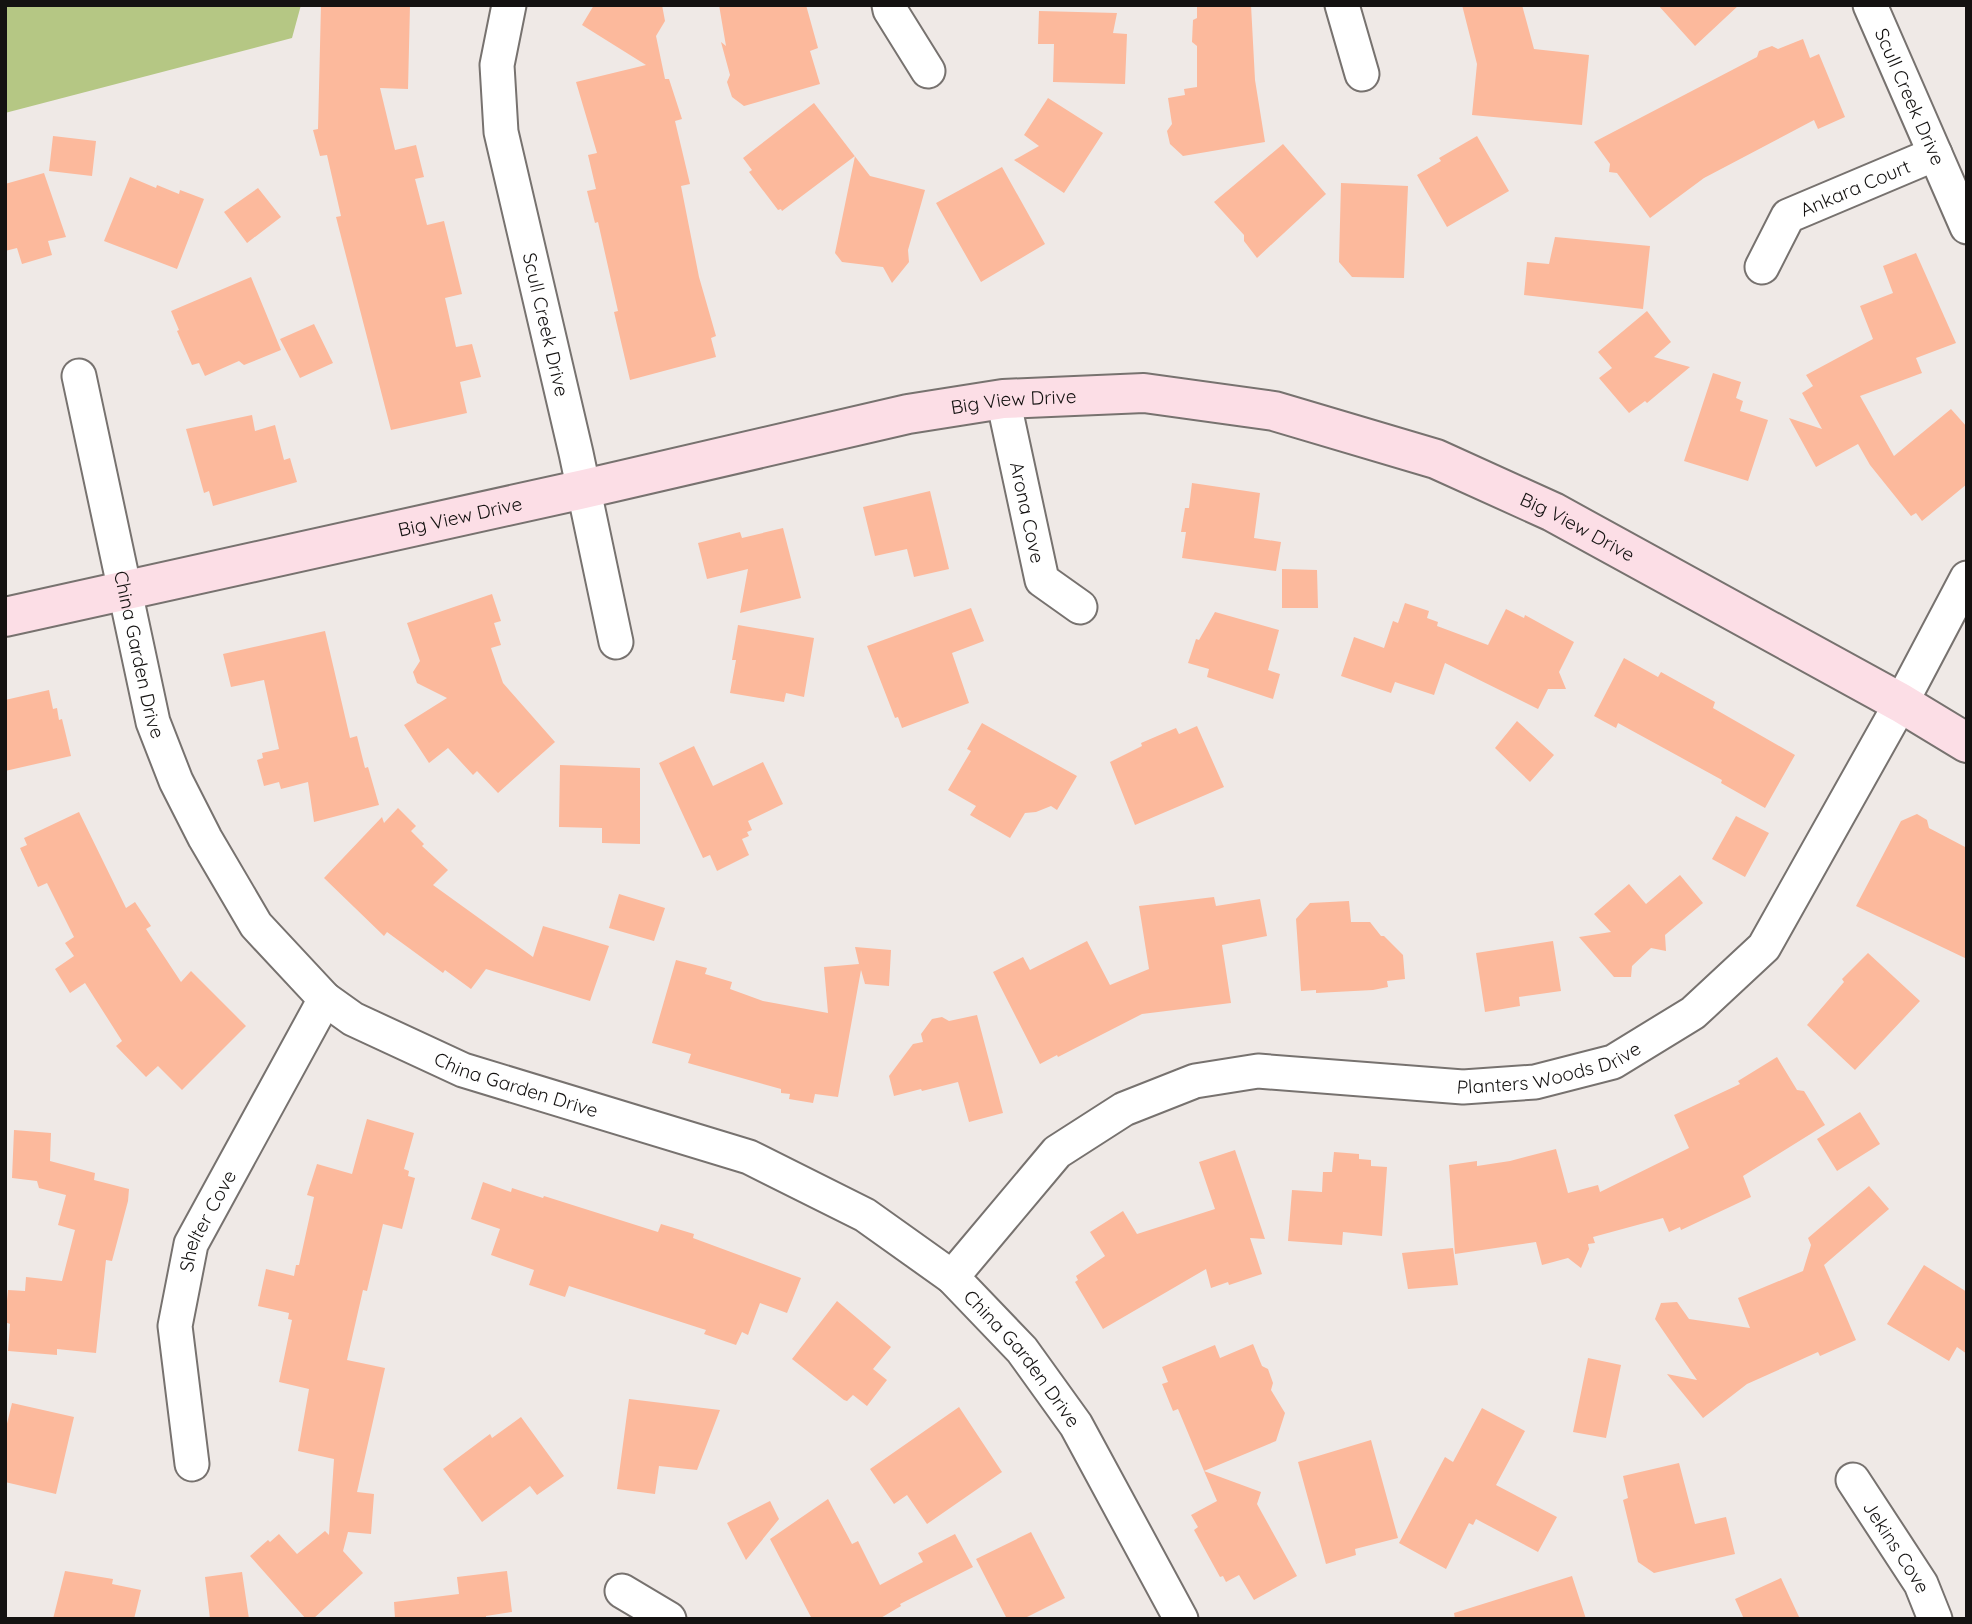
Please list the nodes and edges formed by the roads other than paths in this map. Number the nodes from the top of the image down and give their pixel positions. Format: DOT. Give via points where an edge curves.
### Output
graph roads {
  1 [pos="509,5"];
  2 [pos="889,5"];
  3 [pos="1342,5"];
  4 [pos="1870,5"];
  5 [pos="928,71"];
  6 [pos="1362,74"];
  7 [pos="1935,154"];
  8 [pos="1967,227"];
  9 [pos="1762,267"];
  10 [pos="79,376"];
  11 [pos="1003,398"];
  12 [pos="584,489"];
  13 [pos="1967,578"];
  14 [pos="126,589"];
  15 [pos="1080,607"];
  16 [pos="5,617"];
  17 [pos="616,642"];
  18 [pos="1901,703"];
  19 [pos="1967,743"];
  20 [pos="325,999"];
  21 [pos="952,1277"];
  22 [pos="192,1464"];
  23 [pos="1853,1480"];
  24 [pos="622,1591"];
  25 [pos="669,1619"];
  26 [pos="1181,1619"];
  27 [pos="1935,1619"];
  1 -- 12 [label="street, Scull Creek Drive" via="497,65 501,132"];
  2 -- 5 [label="street"];
  3 -- 6 [label="street"];
  4 -- 7 [label="street, Scull Creek Drive"];
  7 -- 8 [label="street, Scull Creek Drive"];
  7 -- 9 [label="street, Ankara Court" via="1788,216"];
  10 -- 14 [label="street, China Garden Drive"];
  11 -- 12 [label="street, Big View Drive" via="908,414"];
  11 -- 15 [label="street, Arona Cove" via="1042,580"];
  11 -- 18 [label="street, Big View Drive" via="1144,393 1274,411 1436,459 1553,512"];
  12 -- 14 [label="street, Big View Drive"];
  12 -- 17 [label="street, Scull Creek Drive"];
  13 -- 18 [label="street, Planters Woods Drive"];
  14 -- 16 [label="street, Big View Drive"];
  14 -- 20 [label="street, China Garden Drive" via="153,722 176,781 256,925"];
  18 -- 19 [label="street, Big View Drive"];
  18 -- 21 [label="street, Planters Woods Drive" via="1764,947 1693,1013 1613,1062 1535,1082 1463,1087 1258,1071 1195,1081 1124,1109 1057,1152"];
  20 -- 21 [label="street, China Garden Drive" via="353,1019 463,1070 749,1157 865,1215"];
  20 -- 22 [label="street, Shelter Cove" via="191,1244 175,1326"];
  21 -- 26 [label="street, China Garden Drive" via="1022,1350 1076,1425"];
  23 -- 27 [label="street, Jekins Cove" via="1922,1584"];
  24 -- 25 [label="street"];
}
